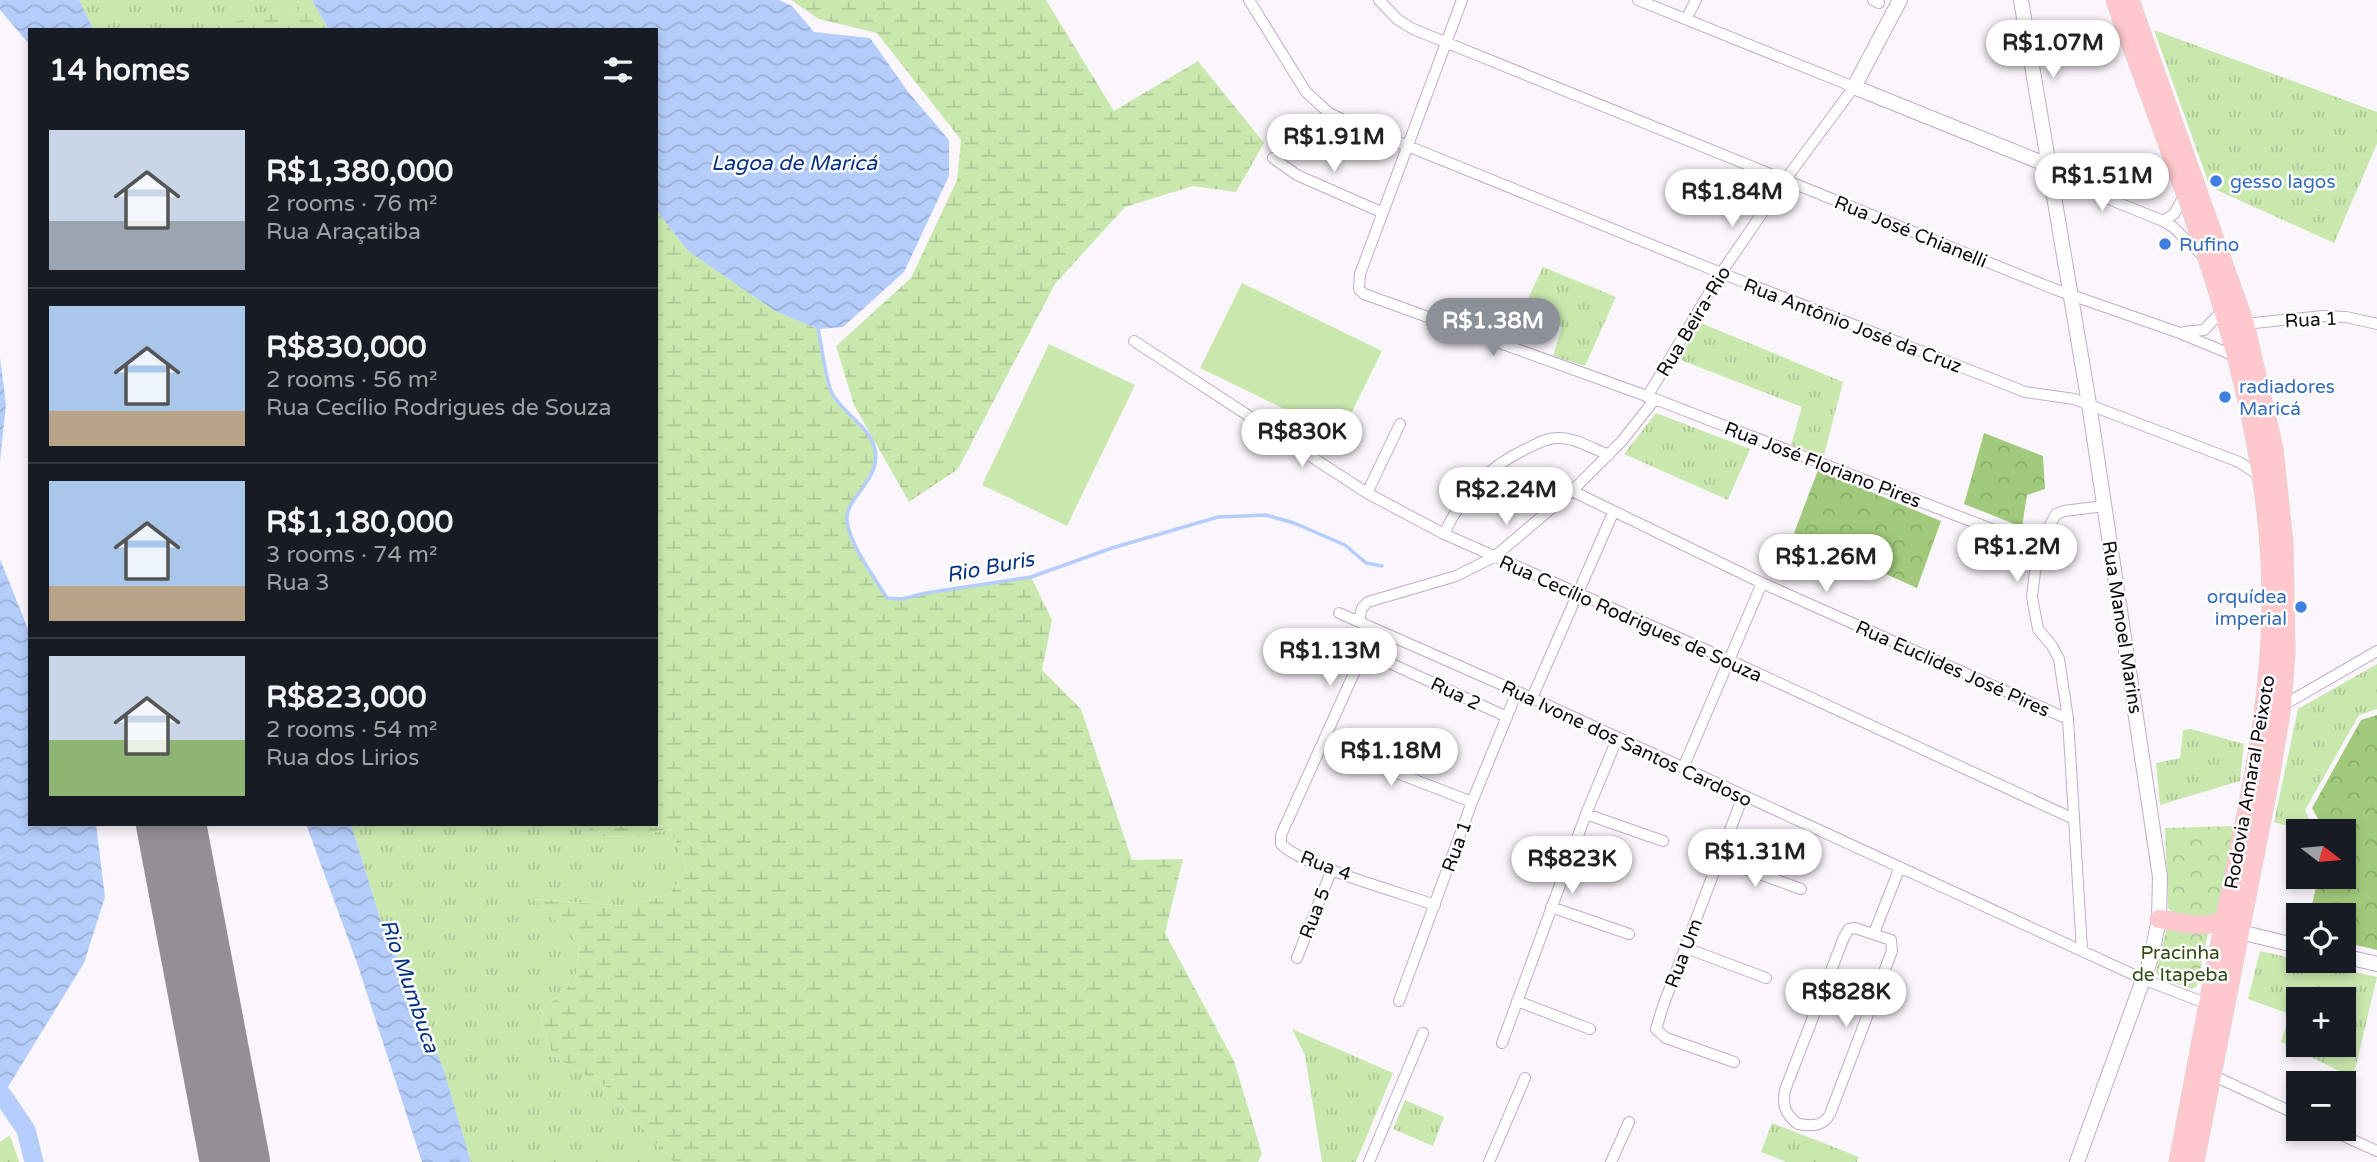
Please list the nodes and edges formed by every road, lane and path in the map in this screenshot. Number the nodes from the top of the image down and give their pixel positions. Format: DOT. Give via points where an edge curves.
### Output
graph roads {
  1 [pos="1249,0"];
  2 [pos="1379,0"];
  3 [pos="1462,0"];
  4 [pos="1638,0"];
  5 [pos="1696,0"];
  6 [pos="1900,0"];
  7 [pos="2021,0"];
  8 [pos="2115,0"];
  9 [pos="2130,0"];
  10 [pos="1686,19"];
  11 [pos="1447,43"];
  12 [pos="1854,87"];
  13 [pos="1409,145"];
  14 [pos="1273,158"];
  15 [pos="2051,171"];
  16 [pos="1785,180"];
  17 [pos="2184,196"];
  18 [pos="1381,212"];
  19 [pos="2163,221"];
  20 [pos="2206,259"];
  21 [pos="1721,273"];
  22 [pos="2071,295"];
  23 [pos="2222,311"];
  24 [pos="2245,324"];
  25 [pos="2377,324"];
  26 [pos="2177,332"];
  27 [pos="1133,341"];
  28 [pos="2235,356"];
  29 [pos="1651,398"];
  30 [pos="2089,404"];
  31 [pos="1400,424"];
  32 [pos="2257,447"];
  33 [pos="1609,455"];
  34 [pos="2239,462"];
  35 [pos="2261,477"];
  36 [pos="1572,491"];
  37 [pos="1367,493"];
  38 [pos="2104,506"];
  39 [pos="1614,513"];
  40 [pos="1444,534"];
  41 [pos="2039,547"];
  42 [pos="1494,557"];
  43 [pos="1762,583"];
  44 [pos="1577,594"];
  45 [pos="1339,613"];
  46 [pos="1359,620"];
  47 [pos="2377,651"];
  48 [pos="1729,660"];
  49 [pos="1517,692"];
  50 [pos="1532,698"];
  51 [pos="2282,706"];
  52 [pos="1507,717"];
  53 [pos="2068,719"];
  54 [pos="1617,739"];
  55 [pos="1322,744"];
  56 [pos="1684,768"];
  57 [pos="1743,796"];
  58 [pos="1472,802"];
  59 [pos="1586,814"];
  60 [pos="2074,819"];
  61 [pos="1663,841"];
  62 [pos="1719,859"];
  63 [pos="1900,867"];
  64 [pos="1332,869"];
  65 [pos="1801,889"];
  66 [pos="1435,905"];
  67 [pos="1551,907"];
  68 [pos="2225,918"];
  69 [pos="2159,919"];
  70 [pos="2240,932"];
  71 [pos="1874,933"];
  72 [pos="1629,934"];
  73 [pos="2286,943"];
  74 [pos="1686,948"];
  75 [pos="2082,950"];
  76 [pos="1297,958"];
  77 [pos="2356,959"];
  78 [pos="2377,964"];
  79 [pos="1766,978"];
  80 [pos="2145,980"];
  81 [pos="1399,1001"];
  82 [pos="1517,1001"];
  83 [pos="2208,1003"];
  84 [pos="1590,1029"];
  85 [pos="1423,1033"];
  86 [pos="1502,1043"];
  87 [pos="1734,1062"];
  88 [pos="2212,1075"];
  89 [pos="1525,1078"];
  90 [pos="2286,1109"];
  91 [pos="1629,1122"];
  92 [pos="2355,1141"];
  93 [pos="2377,1151"];
  94 [pos="1369,1162"];
  95 [pos="1489,1162"];
  96 [pos="1611,1162"];
  97 [pos="2077,1162"];
  98 [pos="2178,1162"];
  99 [pos="2195,1162"];
  1 -- 13 [label="street, Rua Antônio José da Cruz" via="1317,104 1346,121"];
  2 -- 11 [label="street, Rua José Chianelli" via="1397,19"];
  3 -- 11 [label="street"];
  4 -- 10 [label="street"];
  5 -- 10 [label="street"];
  6 -- 12 [label="main road, Rua Beira-Rio"];
  7 -- 15 [label="main road, Rua Manoel Marins"];
  8 -- 17 [label="highway, Rodovia Amaral Peixoto"];
  9 -- 24 [label="highway, Rodovia Amaral Peixoto"];
  10 -- 12 [label="street"];
  11 -- 13 [label="street"];
  11 -- 16 [label="street, Rua José Chianelli"];
  12 -- 15 [label="main road"];
  12 -- 16 [label="street, Rua Beira-Rio"];
  13 -- 18 [label="street"];
  13 -- 21 [label="street, Rua Antônio José da Cruz"];
  14 -- 18 [label="street" via="1297,175"];
  15 -- 19 [label="street"];
  15 -- 22 [label="main road, Rua Manoel Marins"];
  16 -- 21 [label="street, Rua Beira-Rio"];
  16 -- 22 [label="street, Rua José Chianelli"];
  17 -- 19 [label="street" via="2174,214"];
  17 -- 20 [label="highway, Rodovia Amaral Peixoto"];
  18 -- 29 [label="street, Rua José Floriano Pires" via="1360,274 1359,289 1371,298"];
  19 -- 20 [label="street"];
  20 -- 23 [label="highway, Rodovia Amaral Peixoto"];
  21 -- 29 [label="street, Rua Beira-Rio"];
  21 -- 30 [label="street, Rua Antônio José da Cruz" via="2025,392"];
  22 -- 26 [label="street, Rua José Chianelli"];
  22 -- 30 [label="main road, Rua Manoel Marins"];
  23 -- 26 [label="street" via="2204,330"];
  23 -- 28 [label="highway, Rodovia Amaral Peixoto"];
  24 -- 25 [label="street, Rua 1" via="2323,316"];
  24 -- 51 [label="highway, Rodovia Amaral Peixoto" via="2274,449 2282,517 2286,597"];
  26 -- 28 [label="street, Rua José Chianelli"];
  27 -- 37 [label="street, Rua Cecílio Rodrigues de Souza"];
  28 -- 32 [label="highway, Rodovia Amaral Peixoto"];
  29 -- 33 [label="street, Rua Beira-Rio" via="1642,418"];
  29 -- 41 [label="street, Rua José Floriano Pires"];
  30 -- 34 [label="street, Rua Antônio José da Cruz"];
  30 -- 38 [label="main road, Rua Manoel Marins"];
  31 -- 37 [label="street"];
  32 -- 34 [label="street"];
  32 -- 35 [label="highway, Rodovia Amaral Peixoto"];
  33 -- 36 [label="street, Rua Beira-Rio"];
  33 -- 40 [label="street" via="1560,438 1525,449 1473,487"];
  34 -- 35 [label="street, Rua Antônio José da Cruz"];
  35 -- 68 [label="highway, Rodovia Amaral Peixoto" via="2272,593 2270,653 2254,776"];
  36 -- 39 [label="street, Rua Euclides José Pires"];
  36 -- 42 [label="street, Rua Beira-Rio"];
  37 -- 40 [label="street, Rua Cecílio Rodrigues de Souza"];
  38 -- 41 [label="street" via="2056,514"];
  38 -- 69 [label="main road, Rua Manoel Marins" via="2155,832"];
  39 -- 43 [label="street, Rua Euclides José Pires"];
  39 -- 44 [label="street"];
  40 -- 42 [label="street, Rua Cecílio Rodrigues de Souza"];
  41 -- 53 [label="street" via="2032,587 2034,617 2059,659"];
  42 -- 44 [label="street, Rua Cecílio Rodrigues de Souza"];
  42 -- 46 [label="street, Rua Beira-Rio" via="1456,576 1368,602"];
  43 -- 48 [label="street"];
  43 -- 53 [label="street, Rua Euclides José Pires"];
  44 -- 48 [label="street, Rua Cecílio Rodrigues de Souza"];
  44 -- 50 [label="street"];
  45 -- 46 [label="street, Rua Ivone dos Santos Cardoso"];
  46 -- 49 [label="street, Rua Ivone dos Santos Cardoso"];
  47 -- 51 [label="street"];
  48 -- 56 [label="street"];
  48 -- 60 [label="street, Rua Cecílio Rodrigues de Souza"];
  49 -- 50 [label="street, Rua Ivone dos Santos Cardoso"];
  49 -- 52 [label="street, Rua 1"];
  50 -- 54 [label="street, Rua Ivone dos Santos Cardoso"];
  51 -- 70 [label="highway, Rodovia Amaral Peixoto"];
  52 -- 55 [label="street, Rua 2" via="1381,659 1367,658 1359,662"];
  52 -- 58 [label="street, Rua 1"];
  53 -- 60 [label="street"];
  54 -- 56 [label="street, Rua Ivone dos Santos Cardoso"];
  54 -- 59 [label="street"];
  55 -- 58 [label="street"];
  55 -- 64 [label="street, Rua 4" via="1280,839 1289,850"];
  56 -- 57 [label="street, Rua Ivone dos Santos Cardoso"];
  57 -- 62 [label="street, Rua Um"];
  57 -- 63 [label="street, Rua Ivone dos Santos Cardoso"];
  58 -- 66 [label="street, Rua 1"];
  59 -- 61 [label="street"];
  59 -- 67 [label="street"];
  60 -- 75 [label="street"];
  62 -- 65 [label="street"];
  62 -- 74 [label="street, Rua Um"];
  63 -- 71 [label="street"];
  63 -- 75 [label="street, Rua Ivone dos Santos Cardoso"];
  64 -- 66 [label="street, Rua 4"];
  64 -- 76 [label="street, Rua 5"];
  66 -- 81 [label="street, Rua 1"];
  67 -- 72 [label="street"];
  67 -- 82 [label="street"];
  68 -- 69 [label="highway" via="2207,926"];
  68 -- 83 [label="highway, Rodovia Amaral Peixoto"];
  69 -- 80 [label="main road, Rua Manoel Marins"];
  70 -- 73 [label="main road"];
  70 -- 88 [label="highway, Rodovia Amaral Peixoto"];
  71 -- 71 [label="street" via="1891,940 1892,951 1840,1090 1824,1123 1798,1124 1784,1109 1785,1090 1844,937 1855,928"];
  74 -- 79 [label="street"];
  74 -- 87 [label="street, Rua Um" via="1656,1025 1658,1032"];
  75 -- 80 [label="street, Rua Ivone dos Santos Cardoso"];
  77 -- 78 [label="main road"];
  80 -- 83 [label="street, Rua Ivone dos Santos Cardoso"];
  80 -- 97 [label="main road, Rua Manoel Marins"];
  82 -- 84 [label="street"];
  82 -- 86 [label="street"];
  83 -- 98 [label="highway, Rodovia Amaral Peixoto"];
  85 -- 94 [label="street"];
  88 -- 90 [label="street"];
  88 -- 99 [label="highway, Rodovia Amaral Peixoto"];
  89 -- 95 [label="street"];
  91 -- 96 [label="street"];
  92 -- 93 [label="street"];
}
